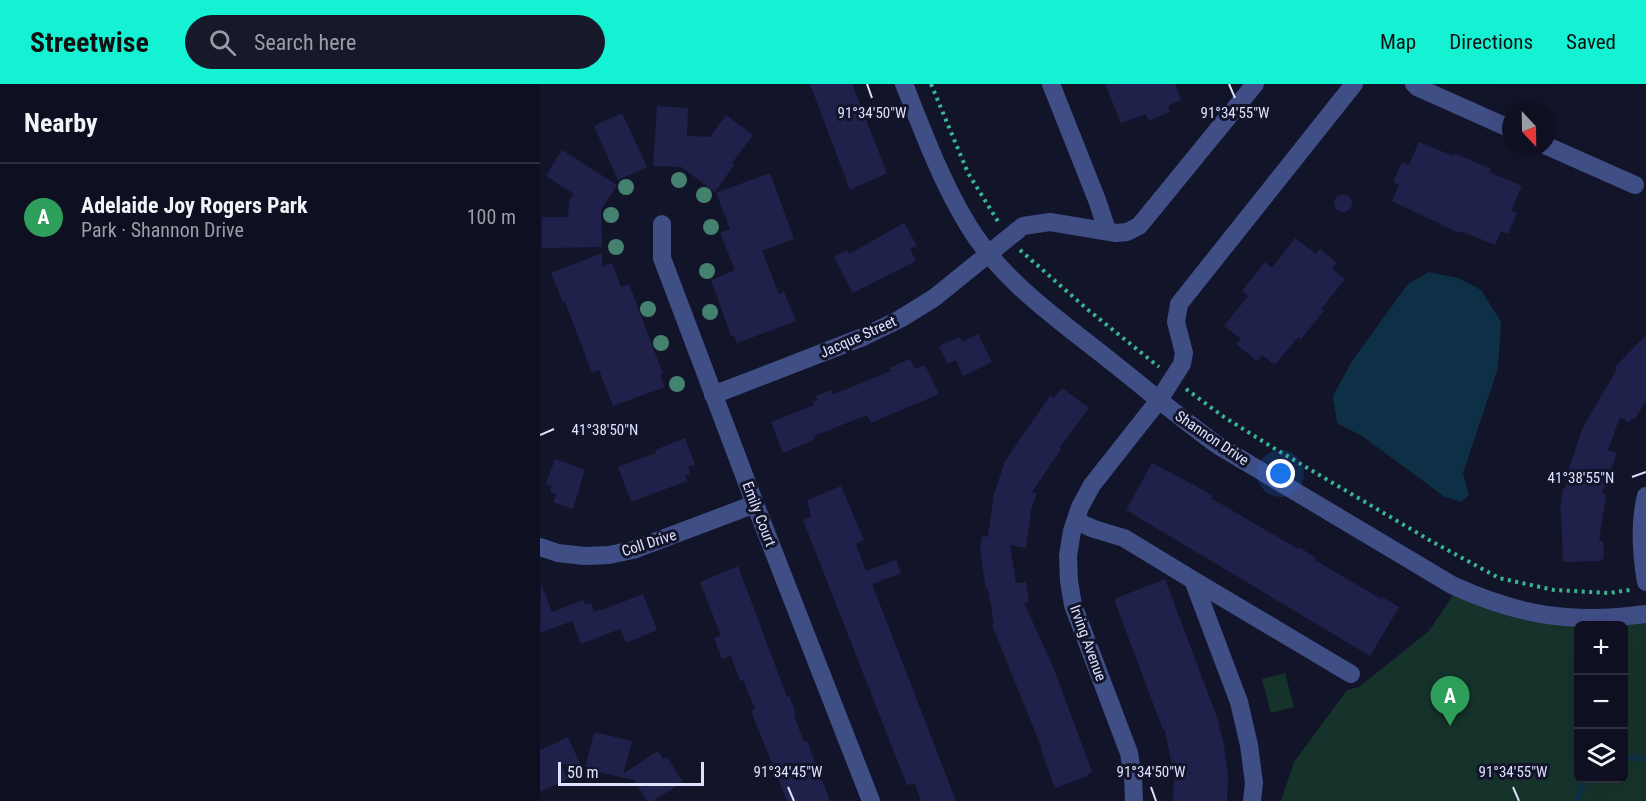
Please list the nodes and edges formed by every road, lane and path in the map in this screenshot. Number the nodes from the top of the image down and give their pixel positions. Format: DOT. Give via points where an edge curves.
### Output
graph roads {
  1 [pos="904,84"];
  2 [pos="932,84"];
  3 [pos="1051,84"];
  4 [pos="1255,84"];
  5 [pos="1354,84"];
  6 [pos="1414,84"];
  7 [pos="1502,125"];
  8 [pos="1556,150"];
  9 [pos="1635,185"];
  10 [pos="662,224"];
  11 [pos="1107,230"];
  12 [pos="1009,237"];
  13 [pos="989,254"];
  14 [pos="1172,378"];
  15 [pos="713,395"];
  16 [pos="1159,400"];
  17 [pos="1646,496"];
  18 [pos="755,504"];
  19 [pos="1076,521"];
  20 [pos="540,547"];
  21 [pos="1193,580"];
  22 [pos="1642,586"];
  23 [pos="1646,614"];
  24 [pos="1351,674"];
  25 [pos="871,801"];
  26 [pos="1134,801"];
  27 [pos="1252,801"];
  1 -- 13 [label="street, Shannon Drive" via="945,182"];
  2 -- 12 [label="path" via="968,173"];
  3 -- 11 [label="street"];
  4 -- 11 [label="street, Jacque Street" via="1139,226 1126,232"];
  5 -- 14 [label="street, Irving Avenue" via="1179,304 1176,321 1184,353 1180,369"];
  6 -- 7 [label="street"];
  8 -- 9 [label="street"];
  10 -- 15 [label="street, Emily Court" via="662,258"];
  11 -- 12 [label="street, Jacque Street" via="1042,222 1023,226"];
  12 -- 13 [label="street, Jacque Street"];
  12 -- 14 [label="path" via="1087,309"];
  13 -- 15 [label="street, Jacque Street" via="934,297 863,338"];
  13 -- 16 [label="street, Shannon Drive" via="1021,288"];
  14 -- 16 [label="street, Irving Avenue"];
  14 -- 22 [label="path" via="1272,447 1499,578 1554,590 1609,593"];
  15 -- 18 [label="street, Emily Court"];
  16 -- 19 [label="street, Irving Avenue" via="1092,485"];
  16 -- 23 [label="street, Shannon Drive" via="1219,446 1452,585 1491,602 1532,613 1582,619"];
  17 -- 22 [label="street" via="1641,535"];
  18 -- 20 [label="street, Coll Drive" via="633,550 609,555 558,553"];
  18 -- 25 [label="street, Emily Court"];
  19 -- 21 [label="street" via="1124,538"];
  19 -- 26 [label="street, Irving Avenue" via="1068,556 1073,605 1129,753"];
  21 -- 24 [label="street"];
  21 -- 27 [label="street" via="1239,702 1250,745"];
}
